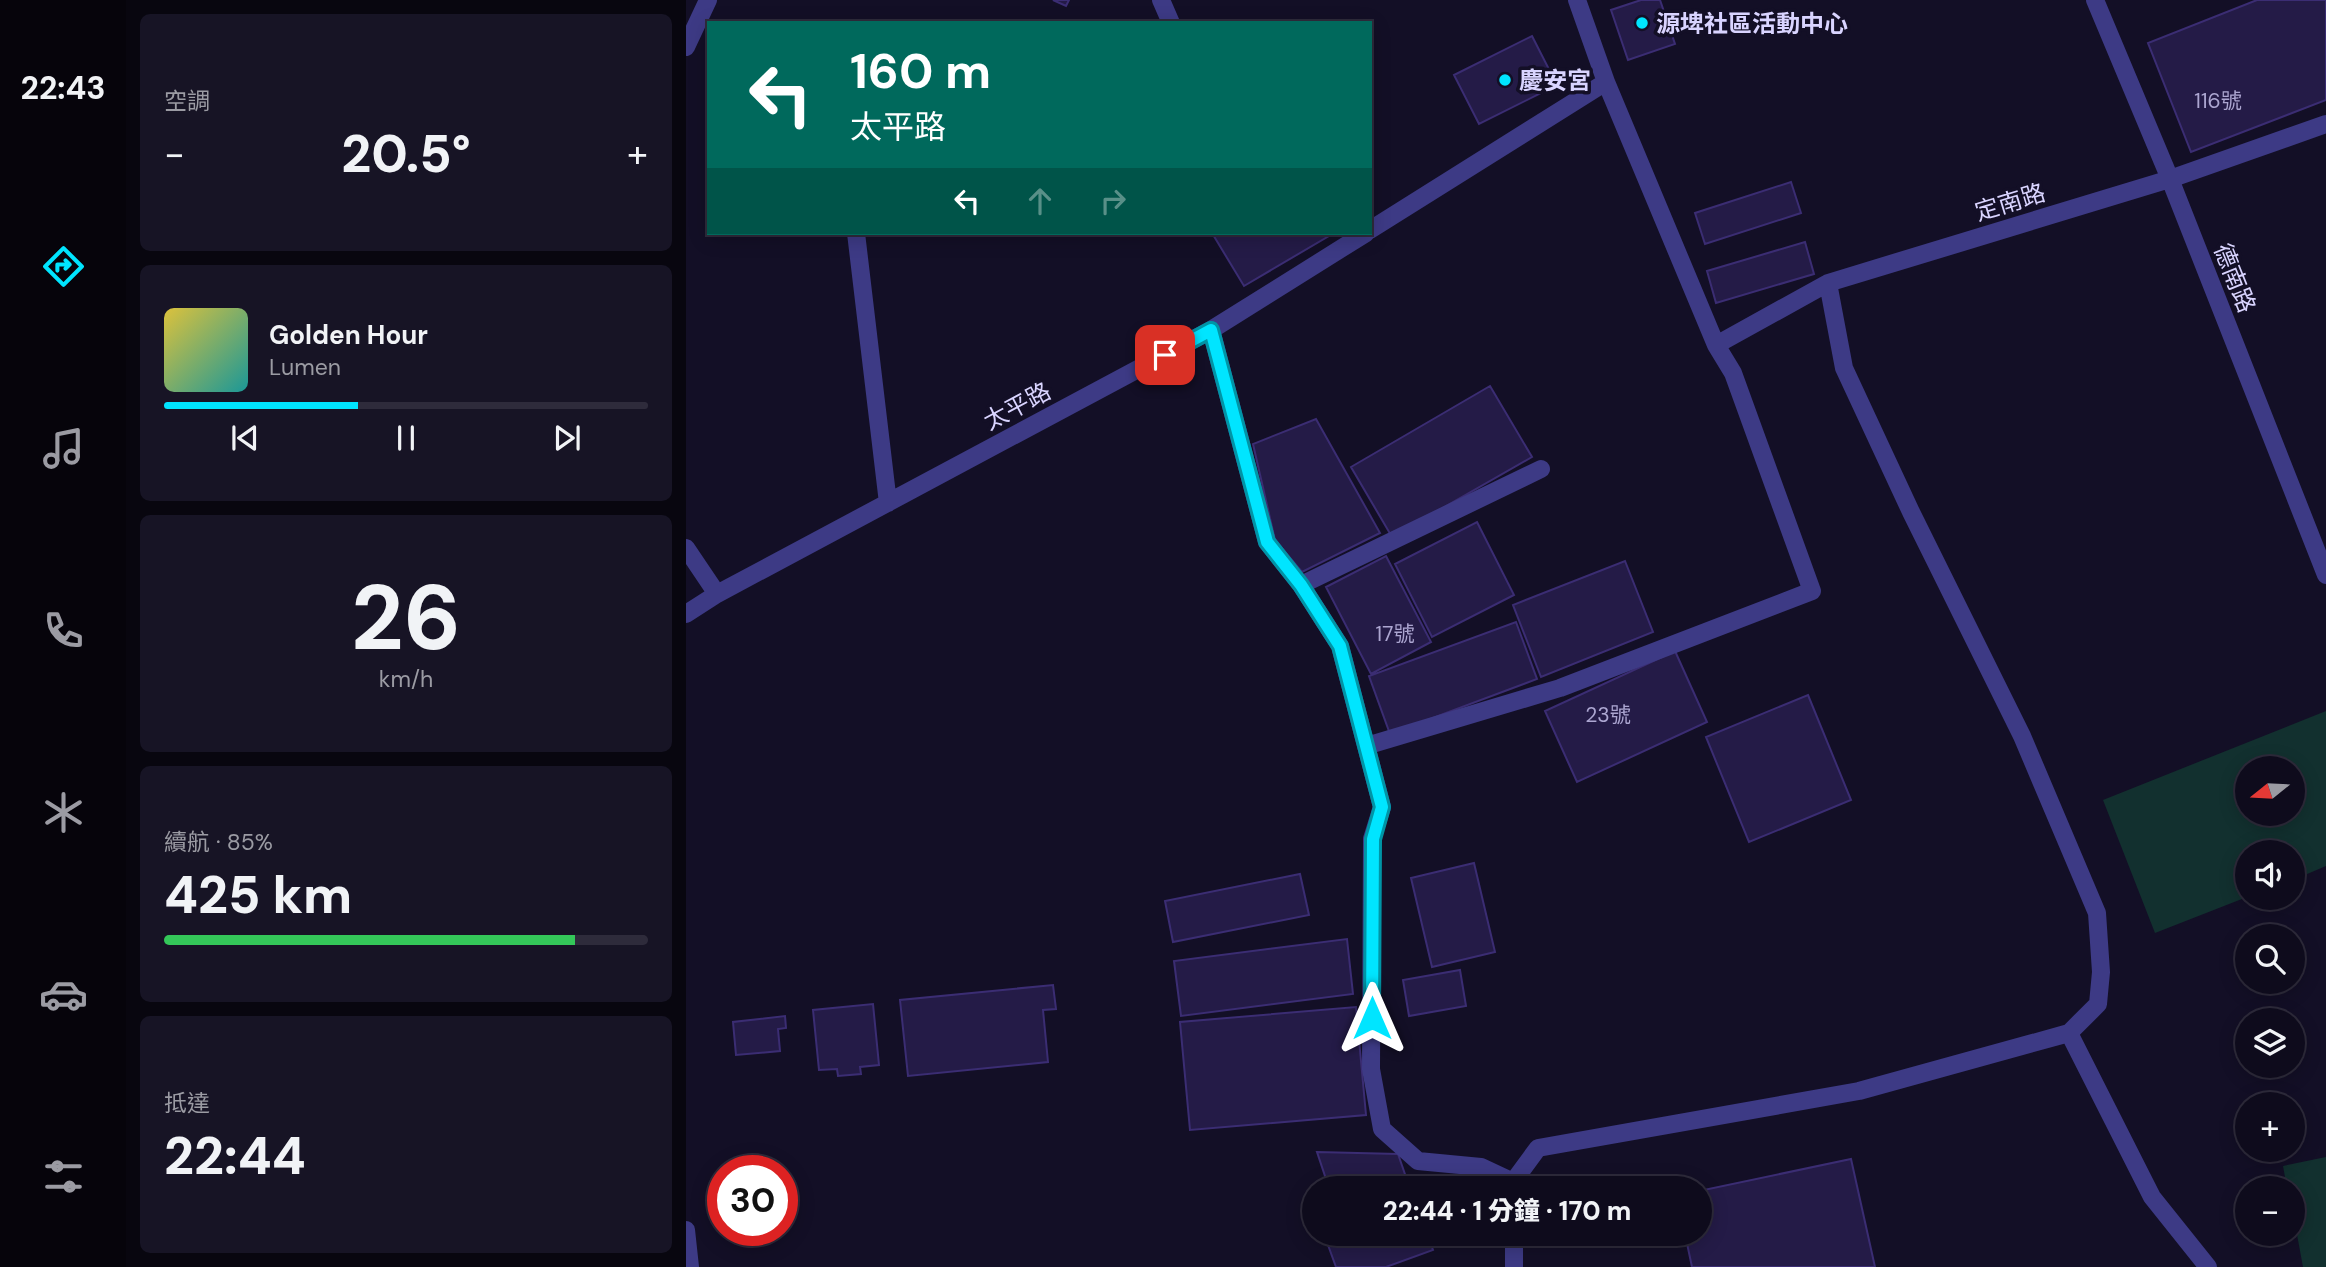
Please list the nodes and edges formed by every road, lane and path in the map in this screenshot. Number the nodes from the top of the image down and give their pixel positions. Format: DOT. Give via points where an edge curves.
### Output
graph roads {
  1 [pos="708,0"];
  2 [pos="1161,0"];
  3 [pos="1577,0"];
  4 [pos="2095,0"];
  5 [pos="1170,21"];
  6 [pos="686,47"];
  7 [pos="1606,82"];
  8 [pos="2326,124"];
  9 [pos="2170,179"];
  10 [pos="1372,228"];
  11 [pos="856,235"];
  12 [pos="1362,235"];
  13 [pos="1828,282"];
  14 [pos="1211,330"];
  15 [pos="1716,345"];
  16 [pos="1541,469"];
  17 [pos="888,503"];
  18 [pos="686,548"];
  19 [pos="2326,575"];
  20 [pos="1301,585"];
  21 [pos="717,594"];
  22 [pos="686,614"];
  23 [pos="1366,746"];
  24 [pos="2069,1033"];
  25 [pos="1496,1176"];
  26 [pos="1519,1176"];
  27 [pos="686,1230"];
  28 [pos="1514,1246"];
  29 [pos="690,1267"];
  30 [pos="1514,1267"];
  31 [pos="2208,1267"];
  1 -- 6 [label="street"];
  2 -- 5 [label="street"];
  3 -- 7 [label="street"];
  4 -- 9 [label="street, 德南路"];
  7 -- 10 [label="street, 太平路"];
  7 -- 15 [label="street"];
  8 -- 9 [label="street, 定南路"];
  9 -- 13 [label="street, 定南路"];
  9 -- 19 [label="street, 德南路"];
  11 -- 17 [label="street"];
  12 -- 14 [label="street, 太平路"];
  13 -- 15 [label="street, 定南路"];
  13 -- 24 [label="street" via="1844,368 2022,736 2097,913 2098,1004"];
  14 -- 17 [label="street, 太平路"];
  14 -- 20 [label="street" via="1267,542"];
  15 -- 23 [label="street" via="1733,373 1812,591 1560,688"];
  16 -- 20 [label="street"];
  17 -- 21 [label="street, 太平路"];
  18 -- 21 [label="street"];
  20 -- 23 [label="street" via="1340,646"];
  21 -- 22 [label="street, 太平路"];
  23 -- 25 [label="street" via="1382,807 1373,839 1371,1069 1382,1129 1418,1161 1480,1167"];
  24 -- 26 [label="street" via="1859,1091 1538,1148"];
  24 -- 31 [label="street" via="2152,1197"];
  27 -- 29 [label="street"];
  28 -- 30 [label="street"];
}
